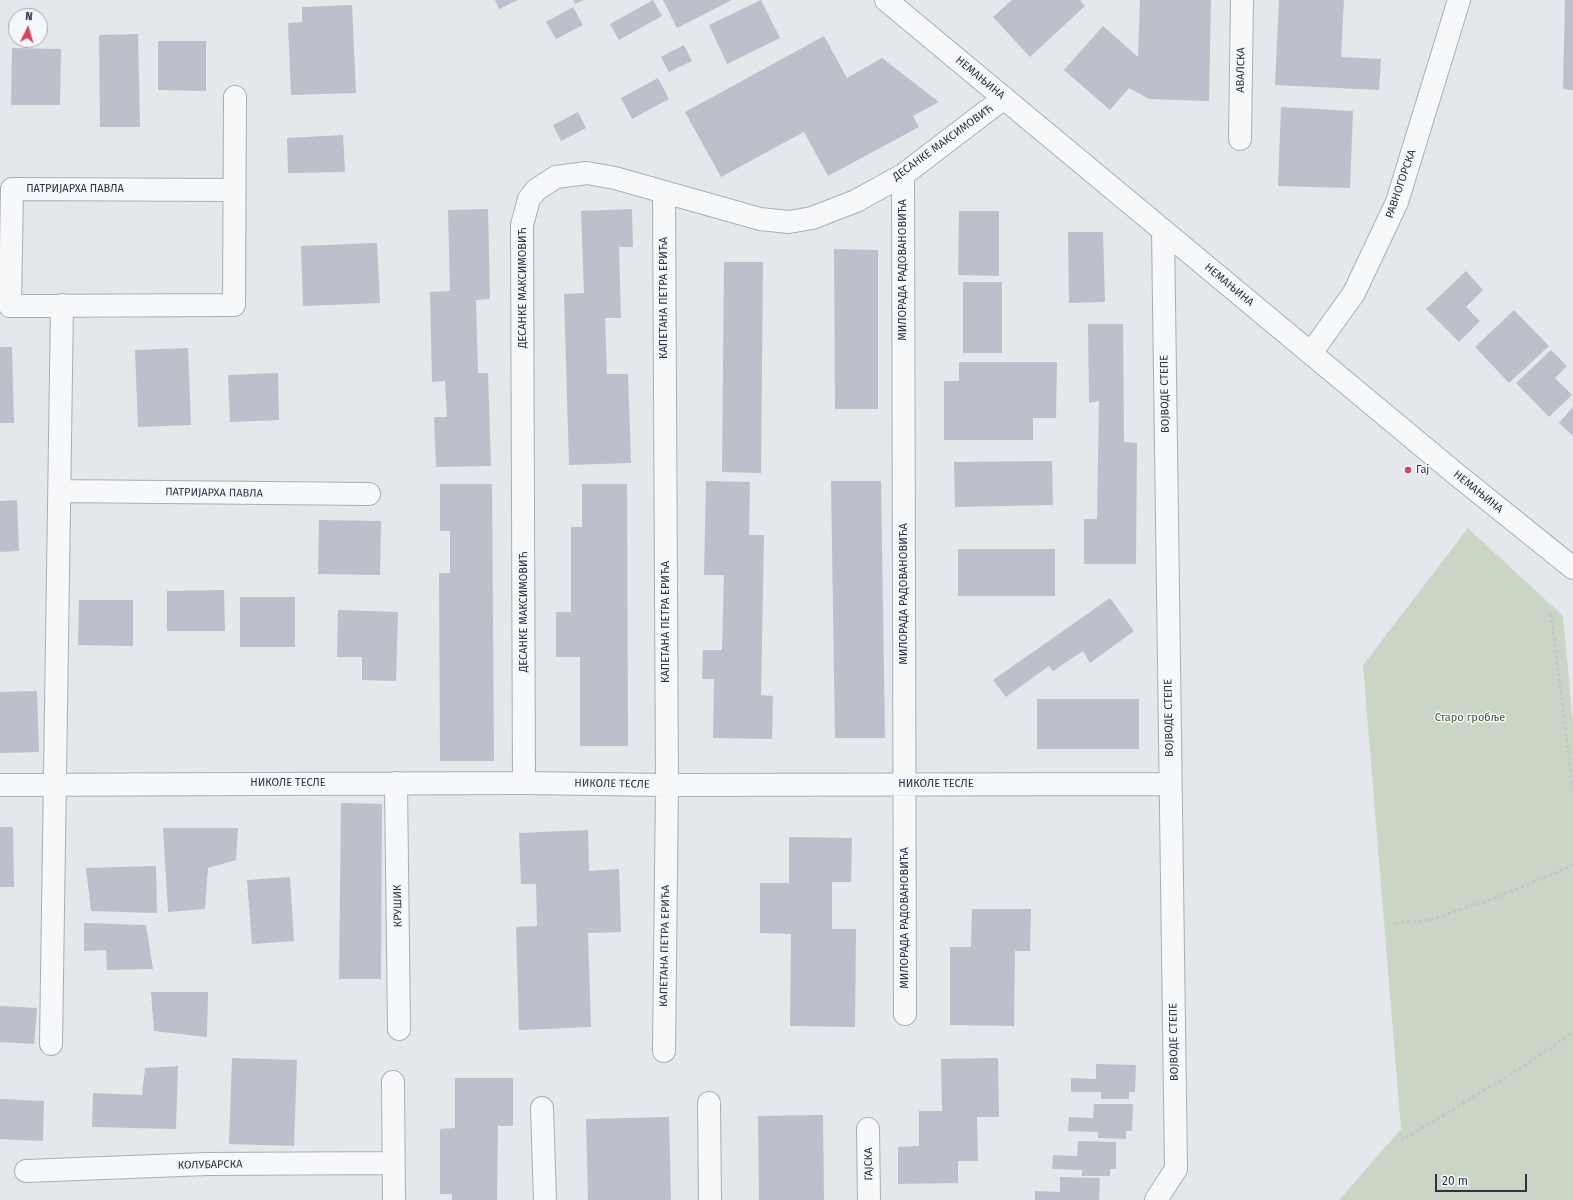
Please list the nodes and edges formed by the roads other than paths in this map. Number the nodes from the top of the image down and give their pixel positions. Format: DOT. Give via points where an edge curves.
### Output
graph roads {
  1 [pos="886,0"];
  2 [pos="1242,0"];
  3 [pos="1459,0"];
  4 [pos="235,97"];
  5 [pos="1004,98"];
  6 [pos="1240,139"];
  7 [pos="903,175"];
  8 [pos="234,190"];
  9 [pos="664,192"];
  10 [pos="1163,230"];
  11 [pos="62,305"];
  12 [pos="1311,353"];
  13 [pos="60,491"];
  14 [pos="369,494"];
  15 [pos="1573,568"];
  16 [pos="396,783"];
  17 [pos="524,783"];
  18 [pos="55,784"];
  19 [pos="904,784"];
  20 [pos="1170,784"];
  21 [pos="0,785"];
  22 [pos="666,785"];
  23 [pos="905,1014"];
  24 [pos="399,1029"];
  25 [pos="51,1044"];
  26 [pos="664,1051"];
  27 [pos="393,1082"];
  28 [pos="709,1103"];
  29 [pos="542,1108"];
  30 [pos="868,1128"];
  31 [pos="393,1163"];
  32 [pos="26,1171"];
  33 [pos="394,1200"];
  34 [pos="545,1200"];
  35 [pos="710,1200"];
  36 [pos="869,1200"];
  37 [pos="1156,1200"];
  1 -- 5 [label="street, НЕМАЊИНА"];
  2 -- 6 [label="street, АВАЛСКА"];
  3 -- 12 [label="street, РАВНОГОРСКА" via="1397,202 1354,293"];
  4 -- 8 [label="street, ПАТРИЈАРХА ПАВЛА"];
  5 -- 7 [label="street, ДЕСАНКЕ МАКСИМОВИЋ"];
  5 -- 10 [label="street, НЕМАЊИНА"];
  7 -- 9 [label="street, ДЕСАНКЕ МАКСИМОВИЋ" via="856,201 812,218 789,222 760,219"];
  7 -- 19 [label="street, МИЛОРАДА РАДОВАНОВИЋА"];
  8 -- 11 [label="street, ПАТРИЈАРХА ПАВЛА" via="234,305"];
  8 -- 11 [label="street, ПАТРИЈАРХА ПАВЛА" via="12,189 10,306"];
  9 -- 17 [label="street, ДЕСАНКЕ МАКСИМОВИЋ" via="587,173 556,177 536,190 526,206 522,225"];
  9 -- 22 [label="street, КАПЕТАНА ПЕТРА ЕРИЋА"];
  10 -- 12 [label="street, НЕМАЊИНА"];
  10 -- 20 [label="street, ВОЈВОДЕ СТЕПЕ"];
  11 -- 13 [label="street"];
  12 -- 15 [label="street, НЕМАЊИНА"];
  13 -- 14 [label="street, ПАТРИЈАРХА ПАВЛА"];
  13 -- 18 [label="street"];
  16 -- 17 [label="street, НИКОЛЕ ТЕСЛЕ"];
  16 -- 18 [label="street, НИКОЛЕ ТЕСЛЕ"];
  16 -- 24 [label="street, КРУШИК"];
  17 -- 22 [label="street, НИКОЛЕ ТЕСЛЕ"];
  18 -- 21 [label="street, НИКОЛЕ ТЕСЛЕ"];
  18 -- 25 [label="street"];
  19 -- 20 [label="street, НИКОЛЕ ТЕСЛЕ"];
  19 -- 22 [label="street, НИКОЛЕ ТЕСЛЕ"];
  19 -- 23 [label="street, МИЛОРАДА РАДОВАНОВИЋА"];
  20 -- 37 [label="street, ВОЈВОДЕ СТЕПЕ" via="1176,1169"];
  22 -- 26 [label="street, КАПЕТАНА ПЕТРА ЕРИЋА"];
  27 -- 31 [label="street"];
  28 -- 35 [label="street"];
  29 -- 34 [label="street"];
  30 -- 36 [label="street, ГАЈСКА"];
  31 -- 32 [label="street, КОЛУБАРСКА" via="207,1164"];
  31 -- 33 [label="street"];
}
